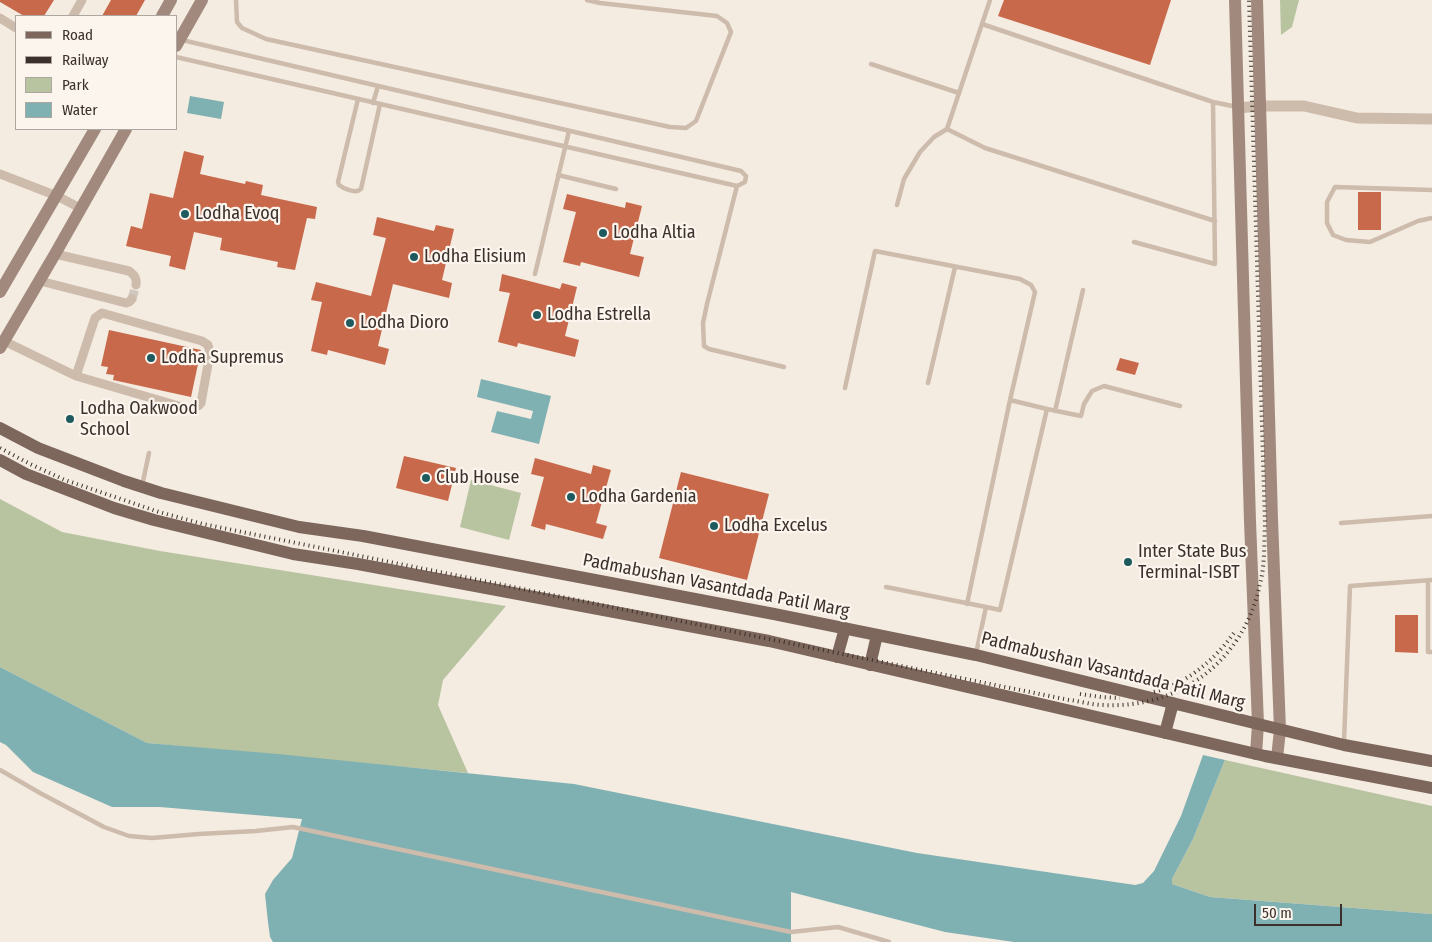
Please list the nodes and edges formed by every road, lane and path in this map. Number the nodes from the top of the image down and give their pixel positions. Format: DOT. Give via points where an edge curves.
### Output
graph roads {
  1 [pos="82,0"];
  2 [pos="171,0"];
  3 [pos="202,0"];
  4 [pos="236,0"];
  5 [pos="587,0"];
  6 [pos="990,0"];
  7 [pos="1235,0"];
  8 [pos="1256,0"];
  9 [pos="74,15"];
  10 [pos="163,15"];
  11 [pos="0,18"];
  12 [pos="982,24"];
  13 [pos="15,27"];
  14 [pos="178,41"];
  15 [pos="178,57"];
  16 [pos="871,64"];
  17 [pos="378,86"];
  18 [pos="959,93"];
  19 [pos="358,99"];
  20 [pos="1213,102"];
  21 [pos="373,103"];
  22 [pos="380,104"];
  23 [pos="1260,106"];
  24 [pos="1238,108"];
  25 [pos="1432,119"];
  26 [pos="947,129"];
  27 [pos="94,130"];
  28 [pos="125,130"];
  29 [pos="569,131"];
  30 [pos="565,147"];
  31 [pos="0,174"];
  32 [pos="558,174"];
  33 [pos="736,186"];
  34 [pos="616,189"];
  35 [pos="1432,190"];
  36 [pos="57,196"];
  37 [pos="898,205"];
  38 [pos="80,208"];
  39 [pos="1432,218"];
  40 [pos="1215,221"];
  41 [pos="1134,242"];
  42 [pos="56,254"];
  43 [pos="955,267"];
  44 [pos="535,274"];
  45 [pos="40,281"];
  46 [pos="136,285"];
  47 [pos="1083,290"];
  48 [pos="0,292"];
  49 [pos="132,299"];
  50 [pos="2,345"];
  51 [pos="784,368"];
  52 [pos="76,376"];
  53 [pos="928,383"];
  54 [pos="845,388"];
  55 [pos="1010,400"];
  56 [pos="1180,406"];
  57 [pos="1047,410"];
  58 [pos="1055,411"];
  59 [pos="0,428"];
  60 [pos="149,453"];
  61 [pos="0,460"];
  62 [pos="142,487"];
  63 [pos="1432,516"];
  64 [pos="1272,519"];
  65 [pos="1250,521"];
  66 [pos="1341,523"];
  67 [pos="1430,581"];
  68 [pos="886,587"];
  69 [pos="967,604"];
  70 [pos="986,607"];
  71 [pos="845,628"];
  72 [pos="877,635"];
  73 [pos="1432,652"];
  74 [pos="976,655"];
  75 [pos="837,657"];
  76 [pos="870,664"];
  77 [pos="1173,703"];
  78 [pos="1258,724"];
  79 [pos="1280,730"];
  80 [pos="1165,733"];
  81 [pos="1344,745"];
  82 [pos="1256,754"];
  83 [pos="1277,758"];
  84 [pos="1432,760"];
  85 [pos="0,770"];
  86 [pos="1432,788"];
  87 [pos="889,942"];
  1 -- 9 [label="street"];
  2 -- 10 [label="main road"];
  3 -- 14 [label="main road"];
  4 -- 5 [label="lane" via="237,22 242,28 266,39 670,127 686,128 696,121 731,32 727,23 717,16"];
  6 -- 12 [label="lane"];
  7 -- 24 [label="main road"];
  8 -- 23 [label="main road"];
  11 -- 13 [label="street"];
  12 -- 18 [label="lane"];
  12 -- 20 [label="lane"];
  14 -- 17 [label="lane"];
  15 -- 19 [label="lane"];
  16 -- 18 [label="lane"];
  17 -- 21 [label="lane"];
  17 -- 29 [label="lane"];
  18 -- 26 [label="lane"];
  19 -- 21 [label="lane"];
  19 -- 22 [label="lane" via="338,182 341,187 356,192 362,188"];
  20 -- 24 [label="lane"];
  20 -- 40 [label="lane"];
  21 -- 22 [label="lane"];
  22 -- 30 [label="lane"];
  23 -- 24 [label="street"];
  23 -- 25 [label="street" via="1304,106 1357,118"];
  23 -- 64 [label="main road"];
  24 -- 65 [label="main road"];
  26 -- 37 [label="lane" via="920,152 904,179"];
  26 -- 40 [label="lane" via="984,148"];
  27 -- 36 [label="main road"];
  28 -- 38 [label="main road"];
  29 -- 30 [label="lane"];
  29 -- 33 [label="lane" via="741,171 746,176 745,182"];
  30 -- 32 [label="lane"];
  30 -- 33 [label="lane"];
  31 -- 36 [label="street"];
  32 -- 34 [label="lane"];
  32 -- 44 [label="lane"];
  33 -- 51 [label="lane" via="703,323 704,346"];
  35 -- 39 [label="lane" via="1335,187 1327,202 1327,222 1333,235 1370,242"];
  36 -- 38 [label="street"];
  36 -- 48 [label="main road"];
  38 -- 42 [label="main road"];
  40 -- 41 [label="lane" via="1215,264"];
  42 -- 45 [label="main road"];
  42 -- 46 [label="street" via="128,271 135,276"];
  43 -- 53 [label="lane"];
  43 -- 54 [label="lane" via="875,251"];
  43 -- 55 [label="lane" via="1020,279 1031,285 1035,292"];
  45 -- 49 [label="street" via="126,303"];
  45 -- 50 [label="main road"];
  47 -- 58 [label="lane"];
  50 -- 52 [label="street"];
  52 -- 52 [label="street" via="95,318 102,313 202,341 208,345 210,353 201,403 189,409"];
  55 -- 57 [label="lane"];
  55 -- 69 [label="lane"];
  56 -- 58 [label="lane" via="1104,386 1092,391 1081,416"];
  57 -- 58 [label="lane"];
  57 -- 70 [label="lane" via="1000,610"];
  59 -- 62 [label="main road, Padmabushan Vasantdada Patil Marg" via="38,448"];
  60 -- 62 [label="lane"];
  61 -- 75 [label="main road" via="26,474 114,508 293,554 769,641"];
  62 -- 71 [label="main road, Padmabushan Vasantdada Patil Marg" via="299,527 363,536"];
  63 -- 66 [label="lane"];
  64 -- 65 [label="main road"];
  64 -- 79 [label="main road"];
  65 -- 78 [label="main road"];
  67 -- 73 [label="lane" via="1428,652"];
  67 -- 81 [label="lane" via="1350,586"];
  68 -- 69 [label="lane"];
  69 -- 70 [label="lane"];
  70 -- 74 [label="lane"];
  71 -- 72 [label="main road, Padmabushan Vasantdada Patil Marg"];
  71 -- 75 [label="main road"];
  72 -- 74 [label="main road, Padmabushan Vasantdada Patil Marg"];
  72 -- 76 [label="main road"];
  74 -- 77 [label="main road, Padmabushan Vasantdada Patil Marg"];
  75 -- 76 [label="main road"];
  76 -- 80 [label="main road"];
  77 -- 78 [label="main road, Padmabushan Vasantdada Patil Marg"];
  77 -- 80 [label="main road"];
  78 -- 79 [label="main road, Padmabushan Vasantdada Patil Marg"];
  78 -- 82 [label="main road"];
  79 -- 81 [label="main road, Padmabushan Vasantdada Patil Marg"];
  79 -- 83 [label="main road"];
  80 -- 82 [label="main road"];
  81 -- 84 [label="main road, Padmabushan Vasantdada Patil Marg"];
  82 -- 83 [label="main road"];
  83 -- 86 [label="main road"];
  85 -- 87 [label="lane" via="104,827 129,836 152,838 293,827 791,932 838,928"];
}
